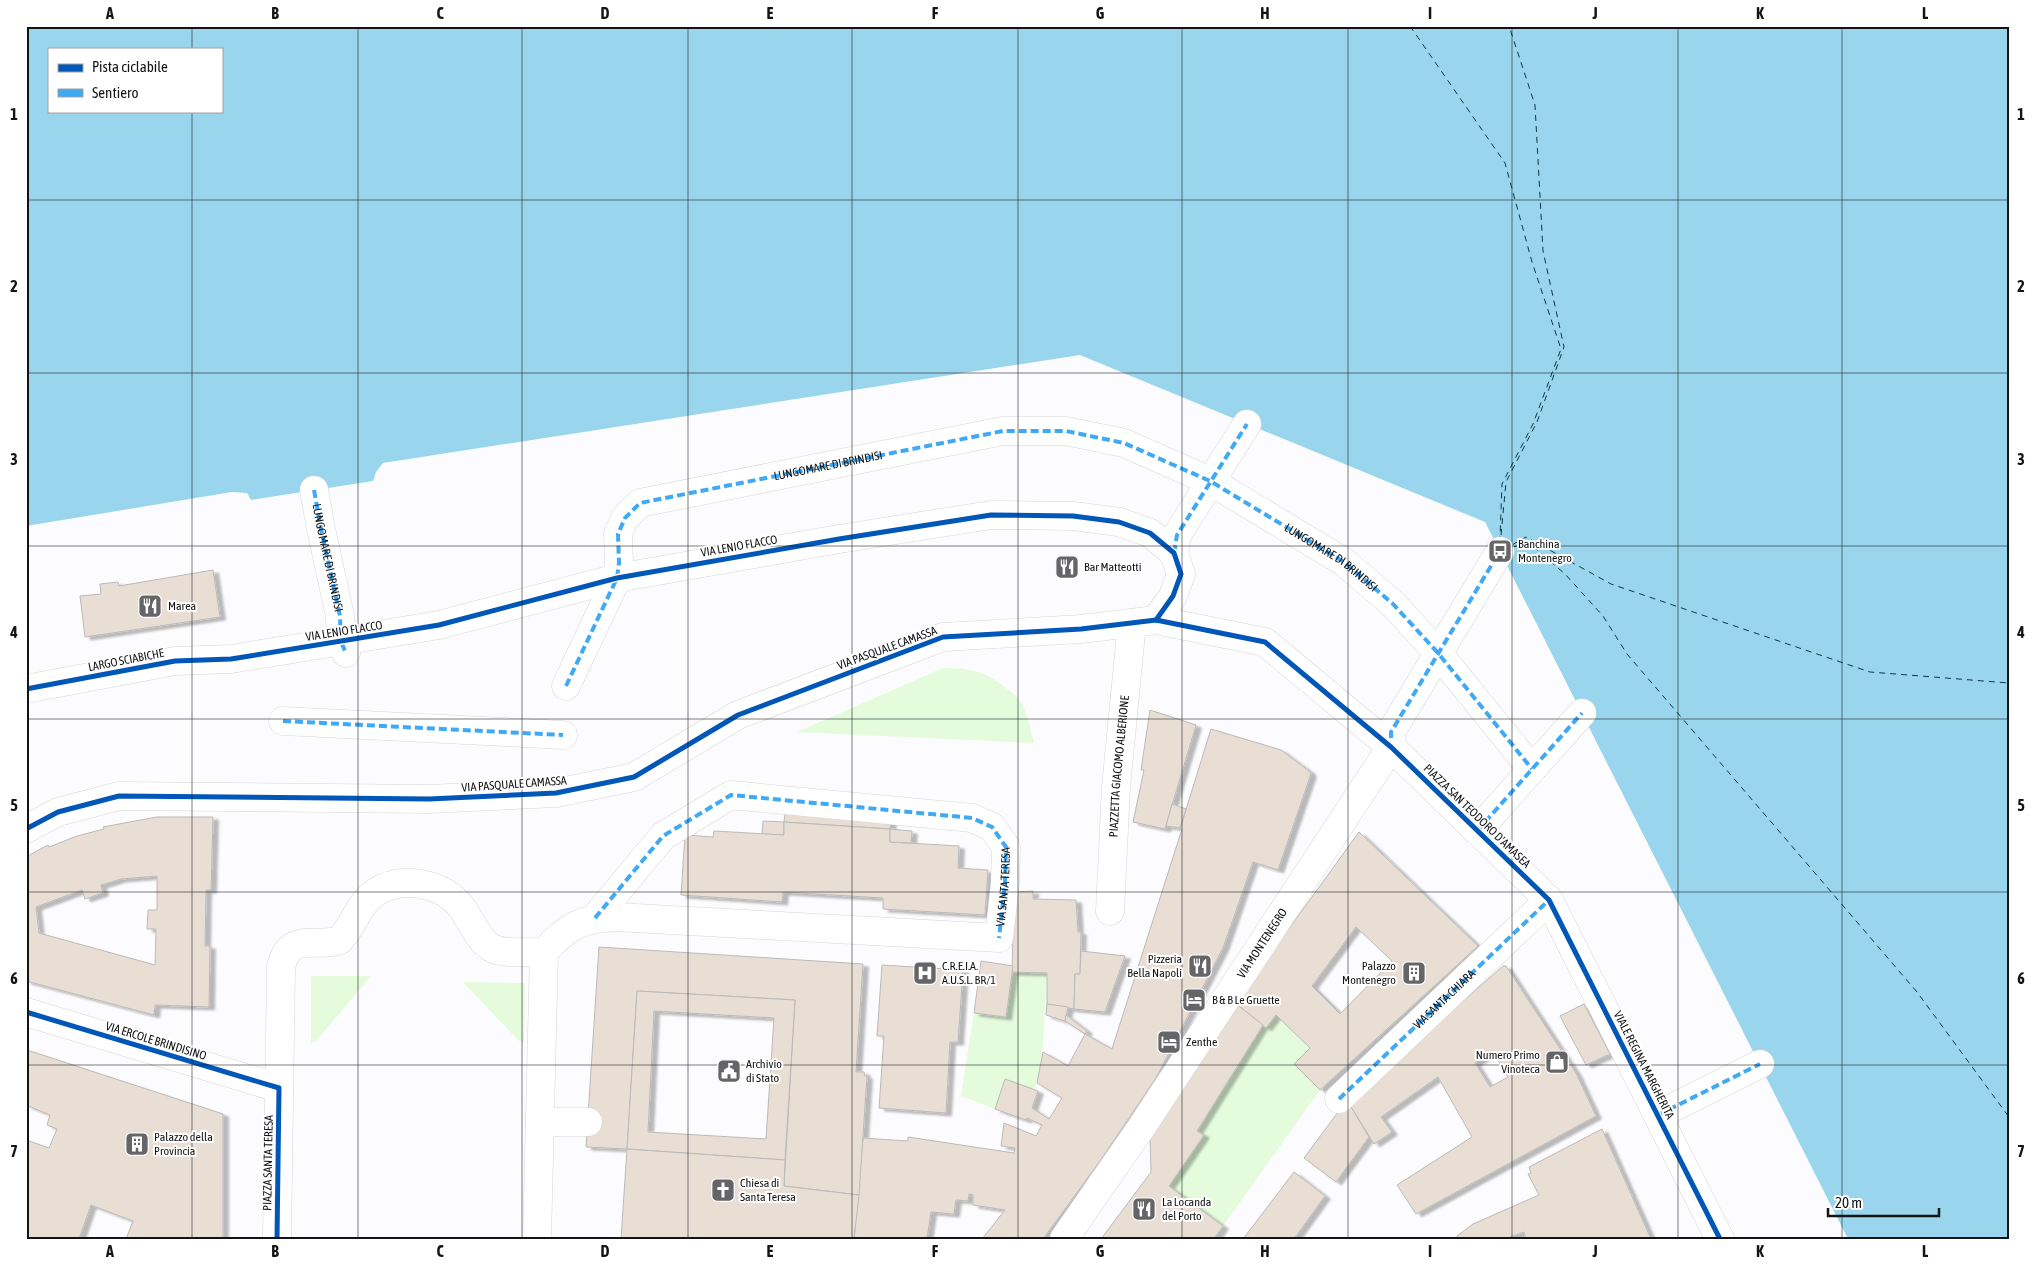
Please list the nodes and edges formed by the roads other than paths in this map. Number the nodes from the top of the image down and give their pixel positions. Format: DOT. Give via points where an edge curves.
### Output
graph roads {
  1 [pos="1247,424"];
  2 [pos="1210,482"];
  3 [pos="314,490"];
  4 [pos="1500,551"];
  5 [pos="1174,553"];
  6 [pos="617,578"];
  7 [pos="1144,621"];
  8 [pos="343,647"];
  9 [pos="1438,653"];
  10 [pos="231,660"];
  11 [pos="566,686"];
  12 [pos="26,689"];
  13 [pos="1582,713"];
  14 [pos="283,721"];
  15 [pos="563,735"];
  16 [pos="1391,742"];
  17 [pos="1532,769"];
  18 [pos="26,829"];
  19 [pos="1477,831"];
  20 [pos="1549,900"];
  21 [pos="1110,911"];
  22 [pos="596,918"];
  23 [pos="544,952"];
  24 [pos="26,1012"];
  25 [pos="1760,1064"];
  26 [pos="279,1088"];
  27 [pos="1339,1099"];
  28 [pos="1658,1115"];
  29 [pos="540,1122"];
  30 [pos="588,1122"];
  31 [pos="277,1239"];
  32 [pos="537,1239"];
  33 [pos="1064,1239"];
  34 [pos="1720,1239"];
  1 -- 2 [label="street"];
  2 -- 5 [label="street" via="1177,535"];
  2 -- 6 [label="street, LUNGOMARE DI BRINDISI" via="1124,444 1066,431 1003,431 640,503 625,518 618,534"];
  2 -- 9 [label="street, LUNGOMARE DI BRINDISI" via="1344,562 1393,604"];
  3 -- 8 [label="street, LUNGOMARE DI BRINDISI" via="340,616"];
  4 -- 9 [label="street"];
  5 -- 6 [label="street, VIA LENIO FLACCO" via="1150,532 1119,522 1073,516 991,515 839,538"];
  5 -- 7 [label="street" via="1181,574 1173,596"];
  6 -- 8 [label="street, VIA LENIO FLACCO"];
  6 -- 11 [label="street, LUNGOMARE DI BRINDISI"];
  7 -- 16 [label="street, VIA PASQUALE CAMASSA" via="1265,642"];
  7 -- 18 [label="street, VIA PASQUALE CAMASSA" via="943,637 738,715 634,777 556,793 429,799 119,796 58,812"];
  7 -- 21 [label="street, PIAZZETTA GIACOMO ALBERIONE" via="1116,786"];
  8 -- 10 [label="street, VIA LENIO FLACCO"];
  9 -- 16 [label="street" via="1391,732"];
  9 -- 17 [label="street, LUNGOMARE DI BRINDISI"];
  10 -- 12 [label="street, LARGO SCIABICHE" via="175,661"];
  13 -- 17 [label="street"];
  14 -- 15 [label="street"];
  16 -- 19 [label="street, PIAZZA SAN TEODORO D'AMASEA"];
  16 -- 33 [label="street, VIA MONTENEGRO" via="1152,1111"];
  17 -- 19 [label="street"];
  19 -- 20 [label="street, PIAZZA SAN TEODORO D'AMASEA"];
  20 -- 27 [label="street, VIA SANTA CHIARA"];
  20 -- 28 [label="street, VIALE REGINA MARGHERITA"];
  22 -- 22 [label="street, VIA SANTA TERESA" via="616,916 999,938 1006,847 992,827 972,818 731,795 663,836"];
  22 -- 23 [label="street, VIA SANTA TERESA" via="569,928"];
  23 -- 26 [label="street, PIAZZA SANTA TERESA" via="493,949 460,905 445,892 429,885 393,885 377,892 364,903 340,940 296,944 283,959"];
  23 -- 29 [label="street"];
  24 -- 26 [label="street, VIA ERCOLE BRINDISINO"];
  25 -- 28 [label="street"];
  26 -- 31 [label="street, PIAZZA SANTA TERESA"];
  28 -- 34 [label="street, VIALE REGINA MARGHERITA"];
  29 -- 30 [label="street"];
  29 -- 32 [label="street"];
}
